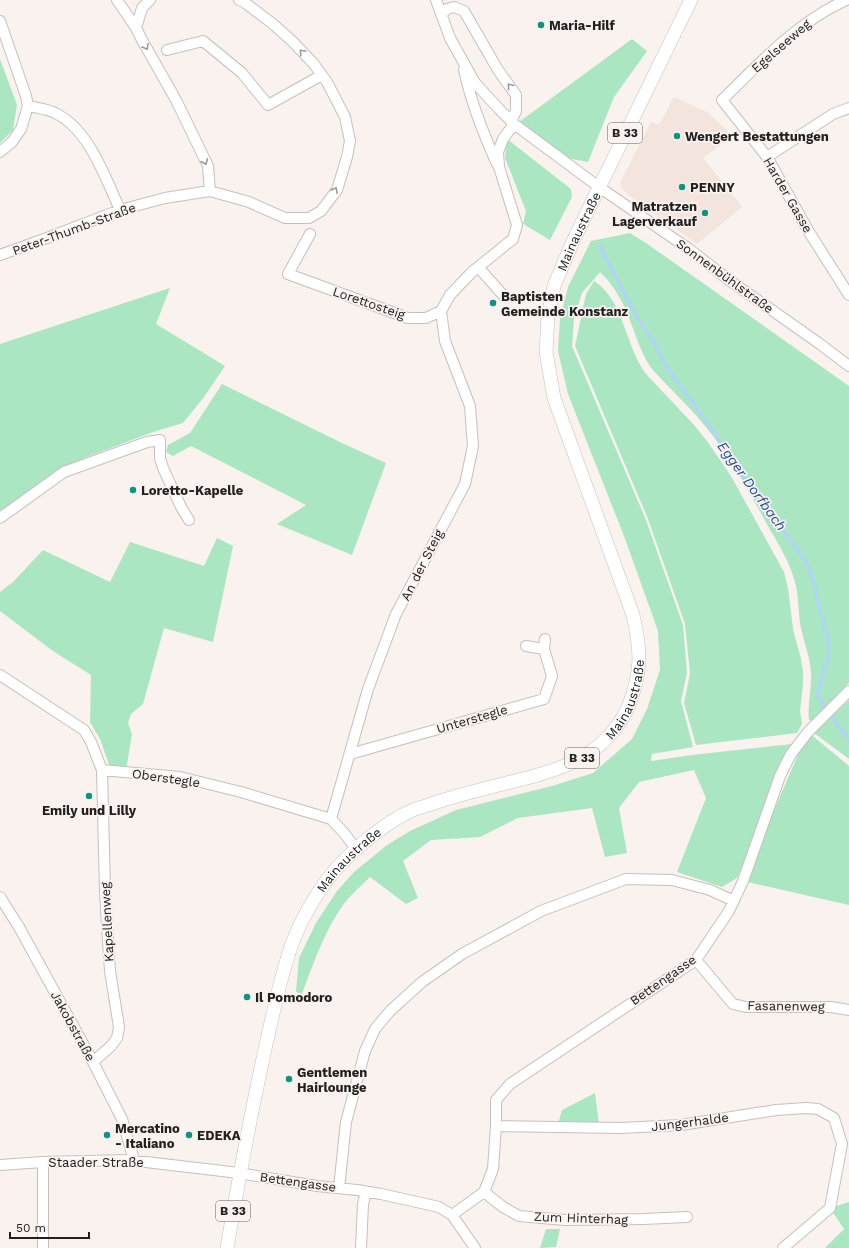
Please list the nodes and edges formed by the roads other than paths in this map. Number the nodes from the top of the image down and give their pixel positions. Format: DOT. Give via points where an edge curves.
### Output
graph roads {
  1 [pos="117,0"];
  2 [pos="150,0"];
  3 [pos="240,0"];
  4 [pos="436,0"];
  5 [pos="691,0"];
  6 [pos="846,0"];
  7 [pos="441,15"];
  8 [pos="0,21"];
  9 [pos="136,28"];
  10 [pos="167,50"];
  11 [pos="462,59"];
  12 [pos="322,74"];
  13 [pos="722,100"];
  14 [pos="28,106"];
  15 [pos="849,108"];
  16 [pos="513,123"];
  17 [pos="0,152"];
  18 [pos="767,156"];
  19 [pos="499,167"];
  20 [pos="599,187"];
  21 [pos="210,191"];
  22 [pos="120,210"];
  23 [pos="310,234"];
  24 [pos="0,255"];
  25 [pos="478,267"];
  26 [pos="503,295"];
  27 [pos="849,295"];
  28 [pos="441,311"];
  29 [pos="849,366"];
  30 [pos="0,518"];
  31 [pos="189,520"];
  32 [pos="526,646"];
  33 [pos="0,675"];
  34 [pos="849,692"];
  35 [pos="350,754"];
  36 [pos="102,770"];
  37 [pos="331,819"];
  38 [pos="356,849"];
  39 [pos="0,897"];
  40 [pos="734,901"];
  41 [pos="696,960"];
  42 [pos="849,1010"];
  43 [pos="93,1062"];
  44 [pos="496,1126"];
  45 [pos="134,1160"];
  46 [pos="43,1162"];
  47 [pos="0,1165"];
  48 [pos="239,1173"];
  49 [pos="339,1188"];
  50 [pos="362,1191"];
  51 [pos="484,1192"];
  52 [pos="452,1215"];
  53 [pos="687,1218"];
  54 [pos="43,1248"];
  55 [pos="227,1248"];
  56 [pos="361,1248"];
  57 [pos="475,1248"];
  58 [pos="783,1248"];
  1 -- 9 [label="street"];
  2 -- 9 [label="street" via="142,8"];
  12 -- 3 [label="street, one-way" via="273,24"];
  4 -- 7 [label="street, Sonnenbühlstraße"];
  5 -- 20 [label="main road, Mainaustraße / B 33"];
  6 -- 13 [label="street, Egelseeweg" via="794,31"];
  7 -- 11 [label="street, Sonnenbühlstraße"];
  16 -- 7 [label="street, one-way" via="516,95 498,70 464,11 454,7"];
  8 -- 14 [label="street"];
  9 -- 21 [label="street, one-way" via="176,100 208,166"];
  10 -- 12 [label="street" via="203,41 242,73 268,105"];
  11 -- 16 [label="street, Sonnenbühlstraße" via="475,83"];
  11 -- 19 [label="street" via="469,92"];
  21 -- 12 [label="street, Peter-Thumb-Straße, one-way" via="249,202 285,218 309,218 321,211 337,190 350,141 345,117"];
  13 -- 18 [label="street, Harder Gasse"];
  14 -- 17 [label="street" via="21,129 12,142"];
  14 -- 22 [label="street" via="57,114 75,127 96,156"];
  15 -- 18 [label="street" via="833,114"];
  16 -- 19 [label="street" via="498,152"];
  16 -- 20 [label="street, Sonnenbühlstraße"];
  18 -- 27 [label="street, Harder Gasse" via="809,232"];
  19 -- 25 [label="street" via="517,225 513,239"];
  20 -- 29 [label="street, Sonnenbühlstraße"];
  20 -- 38 [label="main road, Mainaustraße / B 33" via="554,286 548,317 546,352 554,398 633,615 639,640 640,665 634,692 624,716 608,737 589,753 545,773 464,793 413,810"];
  21 -- 22 [label="street, Peter-Thumb-Straße" via="165,198"];
  22 -- 24 [label="street, Peter-Thumb-Straße"];
  23 -- 28 [label="street, Lorettosteig" via="288,274 408,318 426,318"];
  25 -- 26 [label="street"];
  25 -- 28 [label="street" via="450,295"];
  28 -- 35 [label="street, An der Steig" via="445,341 470,406 473,446 465,484 396,614 368,689"];
  30 -- 31 [label="street" via="64,472 147,442 160,440 163,468"];
  32 -- 35 [label="street, Unterstegle" via="544,644 552,676 544,699"];
  33 -- 36 [label="street" via="84,730"];
  34 -- 40 [label="street, Bettengasse" via="808,732 791,754 780,776"];
  35 -- 37 [label="street, An der Steig"];
  36 -- 37 [label="street, Oberstegle" via="180,777"];
  36 -- 43 [label="street, Kapellenweg" via="107,926 110,971 119,1027 117,1038"];
  37 -- 38 [label="street"];
  38 -- 48 [label="main road, Mainaustraße / B 33" via="327,880 304,917 288,954"];
  39 -- 43 [label="street, Jakobstraße"];
  40 -- 41 [label="street, Bettengasse"];
  40 -- 49 [label="street" via="710,890 672,880 626,879 541,911 462,954 422,982 390,1011 375,1030 365,1051 346,1122"];
  41 -- 42 [label="street, Fasanenweg" via="733,1004 746,1007 831,1007"];
  41 -- 44 [label="street, Bettengasse" via="510,1084 496,1100"];
  43 -- 45 [label="street, Jakobstraße" via="122,1119"];
  44 -- 51 [label="street" via="493,1169"];
  44 -- 58 [label="street, Jungerhalde" via="621,1128 681,1125 776,1110 818,1109 834,1118 842,1144 830,1208"];
  45 -- 46 [label="street, Staader Straße"];
  45 -- 48 [label="street, Staader Straße"];
  46 -- 47 [label="street, Staader Straße"];
  46 -- 54 [label="street"];
  48 -- 49 [label="street, Bettengasse"];
  48 -- 55 [label="main road, Mainaustraße / B 33"];
  49 -- 50 [label="street, Bettengasse"];
  50 -- 52 [label="street" via="439,1207"];
  50 -- 56 [label="street"];
  51 -- 52 [label="street"];
  51 -- 53 [label="street, Zum Hinterhag" via="520,1216 565,1220"];
  52 -- 57 [label="street"];
}
